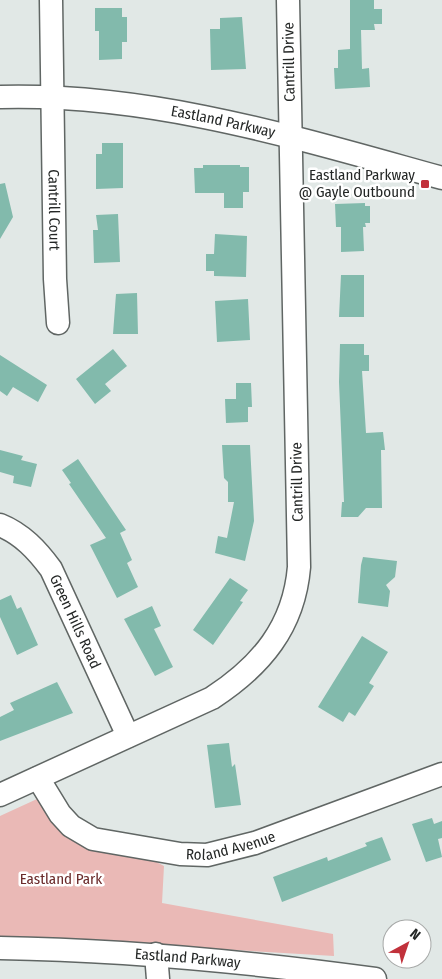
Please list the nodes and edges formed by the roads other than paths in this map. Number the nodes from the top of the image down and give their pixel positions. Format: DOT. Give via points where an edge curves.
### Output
graph roads {
  1 [pos="51,0"];
  2 [pos="288,0"];
  3 [pos="0,97"];
  4 [pos="53,97"];
  5 [pos="290,136"];
  6 [pos="442,178"];
  7 [pos="58,323"];
  8 [pos="0,525"];
  9 [pos="128,736"];
  10 [pos="442,774"];
  11 [pos="38,778"];
  12 [pos="0,795"];
  13 [pos="0,948"];
  14 [pos="156,954"];
  15 [pos="158,979"];
  16 [pos="374,979"];
  1 -- 4 [label="street"];
  2 -- 5 [label="street, Cantrill Drive"];
  3 -- 4 [label="street, Eastland Parkway"];
  4 -- 5 [label="street, Eastland Parkway" via="152,106"];
  4 -- 7 [label="street, Cantrill Court"];
  5 -- 6 [label="street, Eastland Parkway"];
  5 -- 9 [label="street, Cantrill Drive" via="299,567 294,597 270,648 236,683 212,698"];
  8 -- 9 [label="street, Green Hills Road" via="24,539 51,568"];
  9 -- 11 [label="street, Cantrill Drive"];
  10 -- 11 [label="street, Roland Avenue" via="255,843 207,855 180,854 93,839 71,826 60,814"];
  11 -- 12 [label="street, Cantrill Drive"];
  13 -- 14 [label="street, Eastland Parkway"];
  14 -- 15 [label="street"];
  14 -- 16 [label="street, Eastland Parkway" via="250,962"];
}
